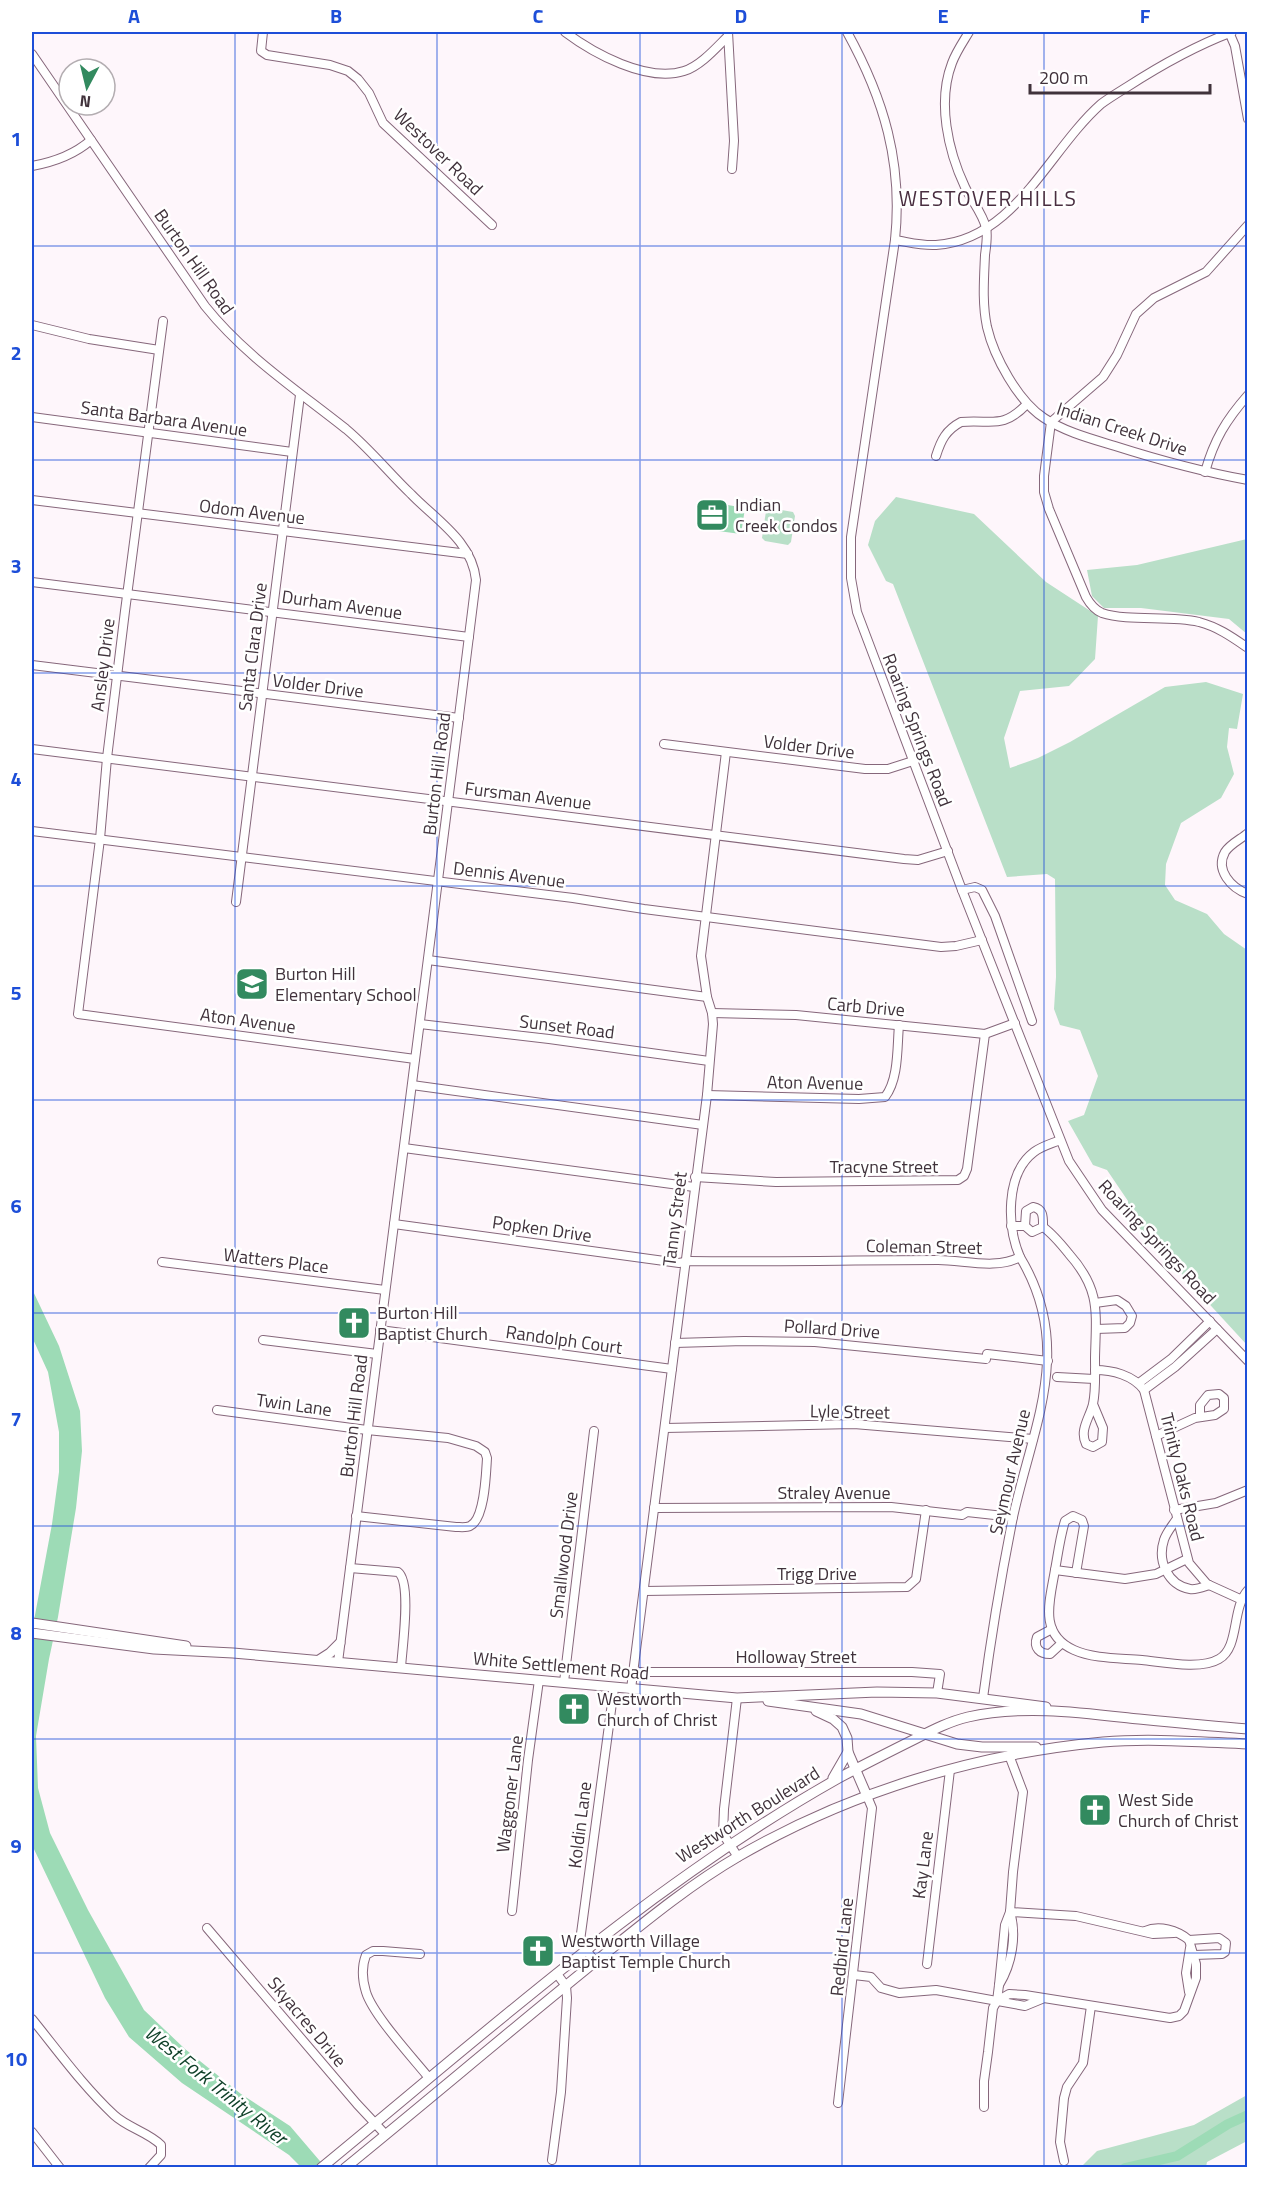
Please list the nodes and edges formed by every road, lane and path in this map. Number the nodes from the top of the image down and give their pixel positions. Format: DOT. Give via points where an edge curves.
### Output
graph roads {
  1 [pos="263,32"];
  2 [pos="565,32"];
  3 [pos="847,32"];
  4 [pos="969,32"];
  5 [pos="1230,32"];
  6 [pos="728,34"];
  7 [pos="32,54"];
  8 [pos="1248,119"];
  9 [pos="91,140"];
  10 [pos="32,166"];
  11 [pos="732,169"];
  12 [pos="492,225"];
  13 [pos="1248,225"];
  14 [pos="986,228"];
  15 [pos="895,240"];
  16 [pos="163,321"];
  17 [pos="32,326"];
  18 [pos="159,350"];
  19 [pos="300,395"];
  20 [pos="1248,395"];
  21 [pos="1027,404"];
  22 [pos="32,417"];
  23 [pos="1051,423"];
  24 [pos="148,431"];
  25 [pos="292,452"];
  26 [pos="936,456"];
  27 [pos="1205,471"];
  28 [pos="1248,480"];
  29 [pos="32,500"];
  30 [pos="138,513"];
  31 [pos="283,531"];
  32 [pos="468,554"];
  33 [pos="32,582"];
  34 [pos="128,594"];
  35 [pos="272,611"];
  36 [pos="469,637"];
  37 [pos="1248,648"];
  38 [pos="32,664"];
  39 [pos="117,675"];
  40 [pos="262,694"];
  41 [pos="459,718"];
  42 [pos="664,744"];
  43 [pos="32,749"];
  44 [pos="726,752"];
  45 [pos="107,758"];
  46 [pos="913,761"];
  47 [pos="252,777"];
  48 [pos="448,801"];
  49 [pos="32,831"];
  50 [pos="1248,833"];
  51 [pos="716,835"];
  52 [pos="100,839"];
  53 [pos="948,851"];
  54 [pos="242,857"];
  55 [pos="438,881"];
  56 [pos="962,890"];
  57 [pos="1248,894"];
  58 [pos="236,902"];
  59 [pos="705,917"];
  60 [pos="982,940"];
  61 [pos="428,960"];
  62 [pos="706,997"];
  63 [pos="712,1012"];
  64 [pos="78,1014"];
  65 [pos="1032,1021"];
  66 [pos="1015,1023"];
  67 [pos="420,1024"];
  68 [pos="899,1025"];
  69 [pos="986,1034"];
  70 [pos="415,1059"];
  71 [pos="709,1061"];
  72 [pos="412,1085"];
  73 [pos="707,1095"];
  74 [pos="703,1125"];
  75 [pos="1060,1140"];
  76 [pos="404,1148"];
  77 [pos="695,1177"];
  78 [pos="694,1187"];
  79 [pos="394,1224"];
  80 [pos="1011,1226"];
  81 [pos="1024,1226"];
  82 [pos="1043,1227"];
  83 [pos="1020,1257"];
  84 [pos="162,1262"];
  85 [pos="686,1262"];
  86 [pos="386,1290"];
  87 [pos="1095,1303"];
  88 [pos="1210,1321"];
  89 [pos="1096,1329"];
  90 [pos="1217,1329"];
  91 [pos="380,1330"];
  92 [pos="263,1340"];
  93 [pos="675,1343"];
  94 [pos="377,1354"];
  95 [pos="1048,1361"];
  96 [pos="1248,1362"];
  97 [pos="672,1369"];
  98 [pos="1095,1375"];
  99 [pos="1057,1377"];
  100 [pos="1142,1386"];
  101 [pos="1093,1404"];
  102 [pos="217,1410"];
  103 [pos="1200,1418"];
  104 [pos="665,1428"];
  105 [pos="367,1430"];
  106 [pos="594,1431"];
  107 [pos="1156,1436"];
  108 [pos="1033,1439"];
  109 [pos="1248,1490"];
  110 [pos="654,1508"];
  111 [pos="926,1510"];
  112 [pos="1174,1510"];
  113 [pos="356,1516"];
  114 [pos="1014,1517"];
  115 [pos="1176,1520"];
  116 [pos="1187,1559"];
  117 [pos="350,1568"];
  118 [pos="1055,1570"];
  119 [pos="1165,1570"];
  120 [pos="1076,1573"];
  121 [pos="1209,1585"];
  122 [pos="1248,1590"];
  123 [pos="644,1591"];
  124 [pos="1240,1599"];
  125 [pos="32,1623"];
  126 [pos="1052,1629"];
  127 [pos="32,1633"];
  128 [pos="340,1643"];
  129 [pos="1062,1643"];
  130 [pos="232,1653"];
  131 [pos="317,1660"];
  132 [pos="338,1662"];
  133 [pos="401,1668"];
  134 [pos="633,1672"];
  135 [pos="539,1680"];
  136 [pos="564,1682"];
  137 [pos="614,1688"];
  138 [pos="631,1689"];
  139 [pos="937,1694"];
  140 [pos="737,1698"];
  141 [pos="754,1698"];
  142 [pos="983,1698"];
  143 [pos="802,1706"];
  144 [pos="1066,1712"];
  145 [pos="1167,1722"];
  146 [pos="1248,1729"];
  147 [pos="924,1734"];
  148 [pos="1167,1740"];
  149 [pos="1248,1744"];
  150 [pos="1052,1748"];
  151 [pos="848,1752"];
  152 [pos="1008,1755"];
  153 [pos="854,1770"];
  154 [pos="950,1770"];
  155 [pos="828,1784"];
  156 [pos="867,1796"];
  157 [pos="729,1844"];
  158 [pos="738,1857"];
  159 [pos="512,1911"];
  160 [pos="1010,1912"];
  161 [pos="207,1928"];
  162 [pos="586,1951"];
  163 [pos="420,1954"];
  164 [pos="595,1962"];
  165 [pos="927,1964"];
  166 [pos="557,1974"];
  167 [pos="854,1975"];
  168 [pos="566,1986"];
  169 [pos="997,2001"];
  170 [pos="1090,2006"];
  171 [pos="32,2019"];
  172 [pos="429,2078"];
  173 [pos="838,2103"];
  174 [pos="984,2107"];
  175 [pos="376,2123"];
  176 [pos="32,2132"];
  177 [pos="386,2134"];
  178 [pos="34,2140"];
  179 [pos="552,2160"];
  180 [pos="1064,2161"];
  181 [pos="60,2168"];
  182 [pos="149,2168"];
  183 [pos="321,2168"];
  184 [pos="345,2168"];
  1 -- 12 [label="street, Westover Road" via="261,51 267,55 330,65 358,79 383,123"];
  2 -- 6 [label="street" via="629,67 667,74 692,68"];
  3 -- 15 [label="street, Roaring Springs Road" via="874,83 889,130 897,194"];
  4 -- 14 [label="street, Indian Creek Drive" via="952,62 946,118 951,149 964,185"];
  5 -- 8 [label="street"];
  5 -- 14 [label="street" via="1177,56 1102,104 1014,207"];
  6 -- 11 [label="street"];
  7 -- 9 [label="street, Burton Hill Road"];
  9 -- 10 [label="street" via="63,158"];
  9 -- 19 [label="street, Burton Hill Road" via="218,323"];
  13 -- 23 [label="street" via="1206,272 1154,298 1136,314 1103,377"];
  14 -- 15 [label="street" via="970,237 935,245"];
  14 -- 21 [label="street, Indian Creek Drive" via="983,300 987,327 994,349"];
  15 -- 46 [label="street, Roaring Springs Road" via="851,537 851,578 863,632"];
  16 -- 18 [label="street, Ansley Drive"];
  17 -- 18 [label="street"];
  18 -- 24 [label="street, Ansley Drive"];
  19 -- 25 [label="street, Santa Clara Drive"];
  19 -- 32 [label="street, Burton Hill Road" via="380,460 452,532"];
  20 -- 27 [label="street" via="1215,441"];
  21 -- 23 [label="street, Indian Creek Drive"];
  21 -- 26 [label="street" via="1007,421 961,422 941,440"];
  22 -- 24 [label="street, Santa Barbara Avenue"];
  23 -- 27 [label="street, Indian Creek Drive" via="1114,446"];
  23 -- 37 [label="street" via="1044,492 1090,604 1103,613 1205,624"];
  24 -- 25 [label="street, Santa Barbara Avenue"];
  24 -- 30 [label="street, Ansley Drive"];
  25 -- 31 [label="street, Santa Clara Drive"];
  27 -- 28 [label="street, Indian Creek Drive"];
  29 -- 30 [label="street, Odom Avenue"];
  30 -- 31 [label="street, Odom Avenue"];
  30 -- 34 [label="street, Ansley Drive"];
  31 -- 32 [label="street, Odom Avenue"];
  31 -- 35 [label="street, Santa Clara Drive"];
  32 -- 36 [label="street, Burton Hill Road" via="476,580"];
  33 -- 34 [label="street, Durham Avenue"];
  34 -- 35 [label="street, Durham Avenue"];
  34 -- 39 [label="street, Ansley Drive"];
  35 -- 36 [label="street, Durham Avenue"];
  35 -- 40 [label="street, Santa Clara Drive"];
  36 -- 41 [label="street, Burton Hill Road"];
  38 -- 39 [label="street, Volder Drive"];
  39 -- 40 [label="street, Volder Drive"];
  39 -- 45 [label="street, Ansley Drive"];
  40 -- 41 [label="street, Volder Drive"];
  40 -- 47 [label="street, Santa Clara Drive"];
  41 -- 48 [label="street, Burton Hill Road"];
  42 -- 44 [label="street, Volder Drive"];
  43 -- 45 [label="street, Fursman Avenue"];
  44 -- 46 [label="street, Volder Drive" via="865,769 888,769"];
  44 -- 51 [label="street, Tanny Street"];
  45 -- 47 [label="street, Fursman Avenue"];
  45 -- 52 [label="street, Ansley Drive"];
  46 -- 53 [label="street, Roaring Springs Road"];
  47 -- 48 [label="street, Fursman Avenue"];
  47 -- 54 [label="street, Santa Clara Drive"];
  48 -- 51 [label="street, Fursman Avenue"];
  48 -- 55 [label="street, Burton Hill Road"];
  49 -- 52 [label="street, Dennis Avenue"];
  50 -- 57 [label="street" via="1226,851 1222,865 1234,887"];
  51 -- 53 [label="street, Fursman Avenue" via="918,860"];
  51 -- 59 [label="street, Tanny Street"];
  52 -- 54 [label="street, Dennis Avenue"];
  52 -- 64 [label="street, Ansley Drive"];
  53 -- 56 [label="street, Roaring Springs Road"];
  54 -- 55 [label="street, Dennis Avenue"];
  54 -- 58 [label="street, Santa Clara Drive"];
  55 -- 59 [label="street, Dennis Avenue"];
  55 -- 61 [label="street, Burton Hill Road"];
  56 -- 60 [label="street, Roaring Springs Road"];
  56 -- 65 [label="street" via="982,890"];
  59 -- 60 [label="street, Dennis Avenue" via="941,947"];
  59 -- 62 [label="street, Tanny Street" via="701,956"];
  60 -- 66 [label="street, Roaring Springs Road"];
  61 -- 62 [label="street"];
  61 -- 67 [label="street, Burton Hill Road"];
  62 -- 63 [label="street, Tanny Street"];
  63 -- 68 [label="street, Carb Drive"];
  63 -- 71 [label="street, Tanny Street"];
  64 -- 70 [label="street, Aton Avenue"];
  66 -- 69 [label="street, Carb Drive"];
  66 -- 75 [label="street, Roaring Springs Road"];
  67 -- 70 [label="street, Burton Hill Road"];
  67 -- 71 [label="street, Sunset Road"];
  68 -- 69 [label="street, Carb Drive"];
  68 -- 73 [label="street, Aton Avenue" via="895,1072 885,1097"];
  69 -- 77 [label="street, Tracyne Street" via="967,1169 958,1180 776,1182"];
  70 -- 72 [label="street, Burton Hill Road"];
  71 -- 73 [label="street, Tanny Street"];
  72 -- 74 [label="street"];
  72 -- 76 [label="street, Burton Hill Road"];
  73 -- 74 [label="street, Tanny Street"];
  74 -- 77 [label="street, Tanny Street"];
  75 -- 80 [label="street" via="1032,1153 1022,1166 1015,1183"];
  75 -- 88 [label="street, Roaring Springs Road" via="1075,1172 1102,1210"];
  76 -- 78 [label="street"];
  76 -- 79 [label="street, Burton Hill Road"];
  77 -- 78 [label="street, Tanny Street"];
  78 -- 85 [label="street, Tanny Street"];
  79 -- 85 [label="street, Popken Drive"];
  79 -- 86 [label="street, Burton Hill Road"];
  80 -- 81 [label="street"];
  80 -- 83 [label="street"];
  81 -- 82 [label="street" via="1032,1232"];
  81 -- 82 [label="street" via="1026,1211 1033,1206 1042,1213"];
  82 -- 87 [label="street" via="1087,1276"];
  83 -- 85 [label="street, Coleman Street" via="997,1264 958,1260"];
  83 -- 95 [label="street, Seymour Avenue" via="1043,1314"];
  84 -- 86 [label="street, Watters Place"];
  85 -- 93 [label="street, Tanny Street"];
  86 -- 91 [label="street, Burton Hill Road"];
  87 -- 89 [label="street"];
  87 -- 89 [label="street" via="1117,1300 1132,1316 1125,1328"];
  88 -- 90 [label="street, Roaring Springs Road"];
  88 -- 100 [label="street"];
  89 -- 98 [label="street"];
  90 -- 96 [label="street, Roaring Springs Road"];
  90 -- 100 [label="street" via="1175,1367"];
  91 -- 94 [label="street, Burton Hill Road"];
  91 -- 97 [label="street, Randolph Court"];
  92 -- 94 [label="street"];
  93 -- 95 [label="street, Pollard Drive" via="815,1342"];
  93 -- 97 [label="street, Tanny Street"];
  94 -- 105 [label="street, Burton Hill Road"];
  95 -- 108 [label="street, Seymour Avenue"];
  97 -- 104 [label="street, Tanny Street"];
  98 -- 99 [label="street"];
  98 -- 100 [label="street" via="1119,1374"];
  98 -- 101 [label="street"];
  100 -- 107 [label="street, Trinity Oaks Road"];
  101 -- 101 [label="street" via="1083,1436 1086,1444 1093,1447 1102,1443 1103,1435"];
  102 -- 105 [label="street, Twin Lane"];
  103 -- 107 [label="street"];
  104 -- 108 [label="street, Lyle Street" via="854,1424"];
  104 -- 110 [label="street, Tanny Street"];
  105 -- 113 [label="street, Burton Hill Road"];
  105 -- 113 [label="street, Twin Lane" via="448,1438 476,1446 487,1458 480,1510 470,1526"];
  106 -- 136 [label="street, Smallwood Drive"];
  107 -- 112 [label="street, Trinity Oaks Road"];
  108 -- 114 [label="street, Seymour Avenue"];
  109 -- 112 [label="street" via="1216,1503"];
  110 -- 111 [label="street, Straley Avenue"];
  110 -- 123 [label="street, Tanny Street"];
  111 -- 114 [label="street, Straley Avenue"];
  111 -- 123 [label="street, Trigg Drive" via="916,1579 907,1587"];
  112 -- 115 [label="street, Trinity Oaks Road"];
  113 -- 117 [label="street, Burton Hill Road"];
  114 -- 142 [label="street, Seymour Avenue"];
  115 -- 116 [label="street, Trinity Oaks Road"];
  115 -- 119 [label="street" via="1164,1540"];
  116 -- 119 [label="street"];
  116 -- 121 [label="street, Trinity Oaks Road"];
  117 -- 128 [label="street, Burton Hill Road"];
  117 -- 133 [label="street" via="402,1575 405,1616"];
  118 -- 120 [label="street"];
  118 -- 120 [label="street" via="1065,1521 1073,1516 1082,1520 1084,1526"];
  118 -- 126 [label="street" via="1048,1606"];
  119 -- 120 [label="street" via="1125,1579"];
  119 -- 121 [label="street" via="1176,1584 1192,1590"];
  121 -- 124 [label="street, Trinity Oaks Road"];
  122 -- 124 [label="street"];
  123 -- 134 [label="street, Tanny Street"];
  124 -- 129 [label="street" via="1230,1646 1226,1654 1210,1663 1098,1655"];
  125 -- 130 [label="main road, White Settlement Road"];
  126 -- 129 [label="street"];
  126 -- 129 [label="street" via="1037,1637 1037,1649 1050,1654"];
  127 -- 130 [label="main road, White Settlement Road" via="154,1649"];
  128 -- 131 [label="main road"];
  128 -- 132 [label="street, Burton Hill Road"];
  130 -- 131 [label="main road, White Settlement Road"];
  131 -- 132 [label="main road, White Settlement Road"];
  132 -- 133 [label="main road, White Settlement Road"];
  133 -- 135 [label="main road, White Settlement Road"];
  134 -- 138 [label="street, Tanny Street"];
  134 -- 139 [label="street, Holloway Street" via="940,1674"];
  135 -- 136 [label="main road, White Settlement Road"];
  135 -- 159 [label="street, Waggoner Lane"];
  136 -- 137 [label="main road, White Settlement Road"];
  137 -- 138 [label="main road, White Settlement Road"];
  137 -- 162 [label="street, Koldin Lane" via="580,1941"];
  138 -- 140 [label="main road, White Settlement Road"];
  139 -- 141 [label="main road, White Settlement Road" via="877,1692"];
  139 -- 142 [label="main road, White Settlement Road"];
  140 -- 141 [label="main road, White Settlement Road"];
  140 -- 157 [label="street" via="723,1809 723,1834"];
  141 -- 143 [label="main road"];
  142 -- 144 [label="main road, White Settlement Road"];
  143 -- 147 [label="main road" via="861,1714"];
  143 -- 151 [label="main road" via="842,1727"];
  144 -- 145 [label="main road, Westworth Boulevard"];
  144 -- 147 [label="main road, Westworth Boulevard" via="992,1713 953,1721"];
  145 -- 146 [label="main road, Westworth Boulevard"];
  145 -- 148 [label="main road"];
  147 -- 150 [label="main road" via="982,1747"];
  147 -- 153 [label="main road, Westworth Boulevard"];
  148 -- 149 [label="main road, Westworth Boulevard"];
  148 -- 150 [label="main road, Westworth Boulevard"];
  150 -- 152 [label="main road, Westworth Boulevard"];
  151 -- 153 [label="main road"];
  151 -- 155 [label="main road"];
  152 -- 154 [label="main road, Westworth Boulevard"];
  152 -- 160 [label="street" via="1023,1792"];
  153 -- 155 [label="main road, Westworth Boulevard"];
  153 -- 156 [label="main road"];
  154 -- 156 [label="main road, Westworth Boulevard"];
  154 -- 165 [label="street, Kay Lane"];
  155 -- 157 [label="main road, Westworth Boulevard"];
  156 -- 158 [label="main road, Westworth Boulevard" via="830,1810"];
  156 -- 167 [label="street, Redbird Lane" via="872,1808"];
  157 -- 158 [label="street"];
  157 -- 162 [label="main road, Westworth Boulevard"];
  158 -- 164 [label="main road, Westworth Boulevard"];
  160 -- 169 [label="street" via="1005,1925"];
  160 -- 170 [label="street" via="1076,1916 1125,1929 1158,1928 1174,1933 1191,1948 1197,1971 1179,2016"];
  161 -- 175 [label="street, Skyacres Drive"];
  162 -- 164 [label="street"];
  162 -- 166 [label="main road, Westworth Boulevard"];
  163 -- 172 [label="street" via="373,1952 366,1955 362,1967 370,2001"];
  164 -- 168 [label="main road, Westworth Boulevard"];
  166 -- 168 [label="street"];
  166 -- 172 [label="main road, Westworth Boulevard"];
  167 -- 169 [label="street" via="871,1977 881,1988 899,1993 936,1990"];
  167 -- 173 [label="street, Redbird Lane"];
  168 -- 177 [label="main road, Westworth Boulevard"];
  168 -- 179 [label="street" via="561,2092"];
  169 -- 170 [label="street" via="1009,1994"];
  169 -- 174 [label="street" via="987,2052"];
  170 -- 180 [label="street" via="1083,2063 1067,2086 1064,2098 1060,2142"];
  171 -- 182 [label="street" via="114,2115 161,2145 160,2155"];
  172 -- 175 [label="main road, Westworth Boulevard"];
  175 -- 177 [label="street, Skyacres Drive"];
  175 -- 183 [label="main road, Westworth Boulevard"];
  176 -- 178 [label="street"];
  177 -- 184 [label="main road, Westworth Boulevard"];
  178 -- 181 [label="street"];
}
